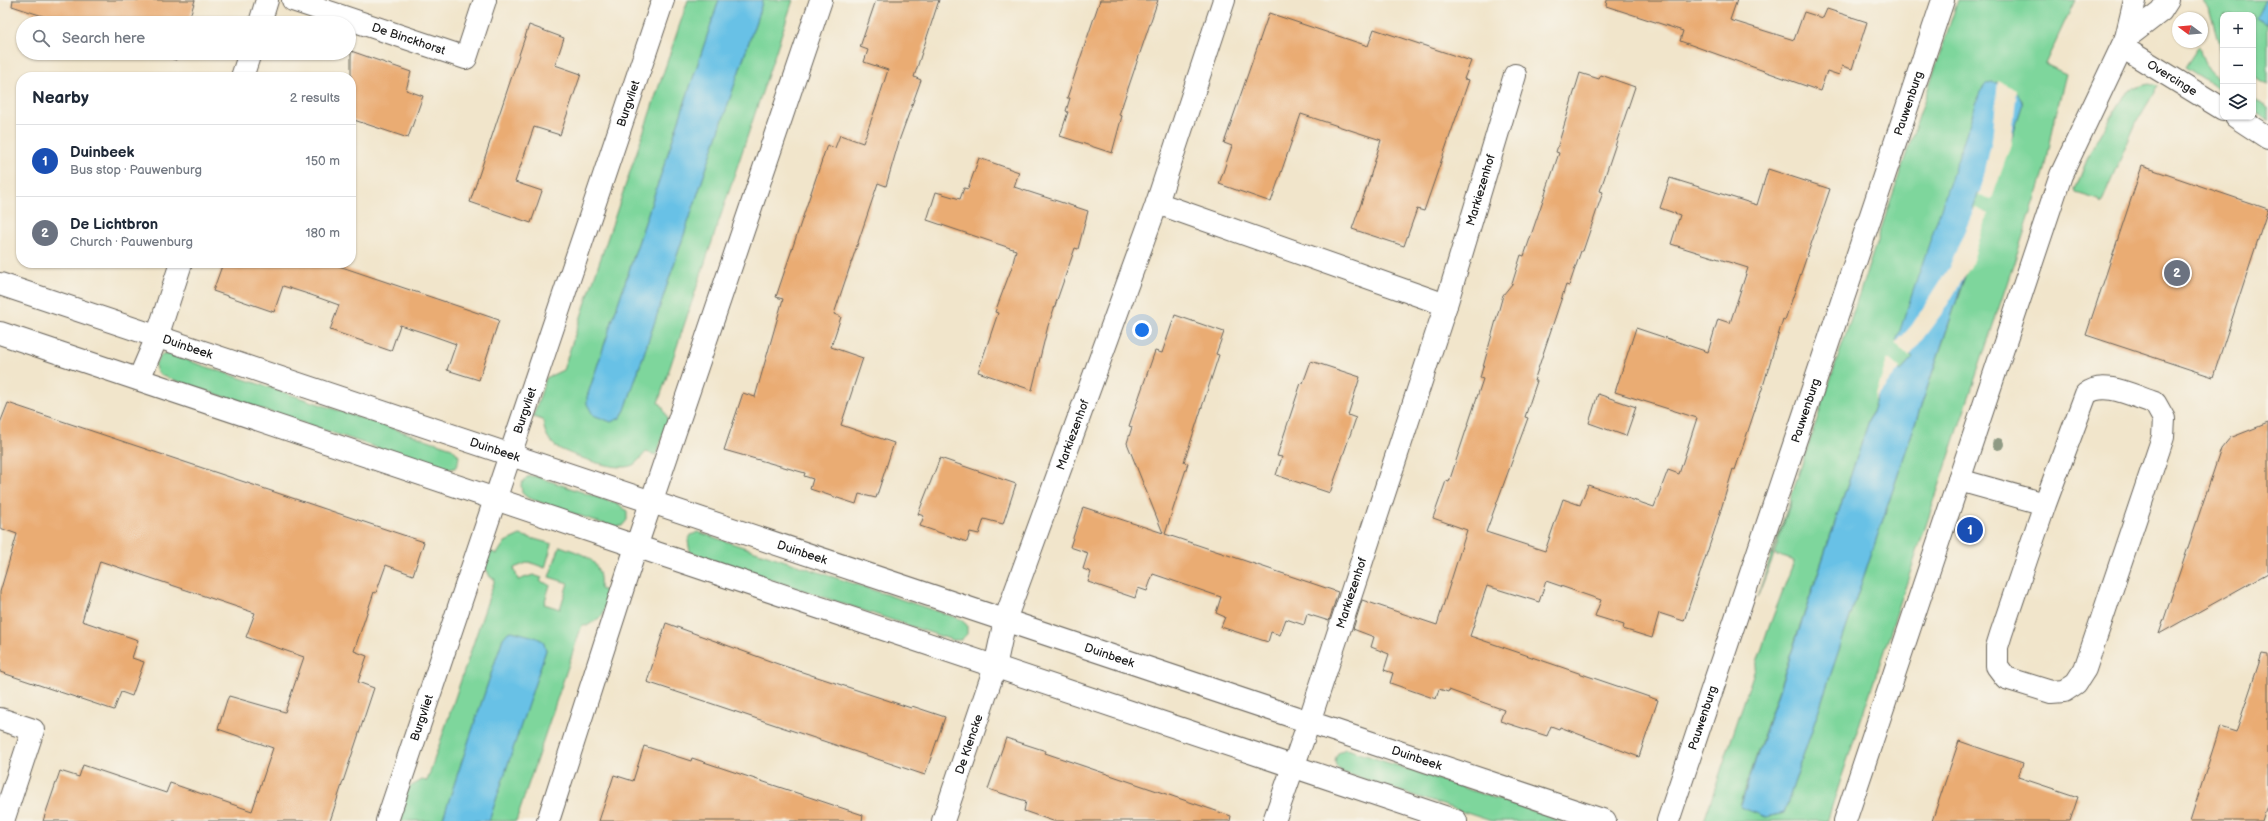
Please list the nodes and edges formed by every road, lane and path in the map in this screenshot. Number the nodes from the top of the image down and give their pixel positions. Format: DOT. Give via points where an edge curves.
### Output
graph roads {
  1 [pos="268,0"];
  2 [pos="293,0"];
  3 [pos="485,0"];
  4 [pos="663,0"];
  5 [pos="821,0"];
  6 [pos="1224,0"];
  7 [pos="1943,0"];
  8 [pos="2135,0"];
  9 [pos="2168,0"];
  10 [pos="262,16"];
  11 [pos="341,16"];
  12 [pos="356,21"];
  13 [pos="2124,43"];
  14 [pos="248,60"];
  15 [pos="244,72"];
  16 [pos="1515,75"];
  17 [pos="2220,107"];
  18 [pos="2241,120"];
  19 [pos="2268,138"];
  20 [pos="1157,203"];
  21 [pos="179,268"];
  22 [pos="0,284"];
  23 [pos="1446,306"];
  24 [pos="0,333"];
  25 [pos="157,337"];
  26 [pos="139,379"];
  27 [pos="510,455"];
  28 [pos="1959,480"];
  29 [pos="495,499"];
  30 [pos="652,503"];
  31 [pos="2045,504"];
  32 [pos="636,547"];
  33 [pos="1005,620"];
  34 [pos="995,667"];
  35 [pos="0,719"];
  36 [pos="1309,722"];
  37 [pos="1292,766"];
  38 [pos="3,821"];
  39 [pos="387,821"];
  40 [pos="548,821"];
  41 [pos="943,821"];
  42 [pos="1274,821"];
  43 [pos="1456,821"];
  44 [pos="1605,821"];
  45 [pos="1668,821"];
  46 [pos="1845,821"];
  1 -- 10 [label="street"];
  2 -- 11 [label="street, De Binckhorst"];
  3 -- 12 [label="street, De Binckhorst" via="466,58"];
  4 -- 27 [label="street, Burgvliet"];
  5 -- 30 [label="street"];
  6 -- 20 [label="street, Markiezenhof"];
  7 -- 45 [label="street, Pauwenburg"];
  8 -- 13 [label="street"];
  9 -- 13 [label="street" via="2161,11"];
  13 -- 17 [label="street, Overcinge"];
  13 -- 28 [label="street" via="2061,175"];
  14 -- 15 [label="street"];
  16 -- 23 [label="street, Markiezenhof"];
  18 -- 19 [label="street"];
  20 -- 23 [label="street"];
  20 -- 33 [label="street, Markiezenhof"];
  21 -- 25 [label="street"];
  22 -- 25 [label="street, Duinbeek"];
  23 -- 36 [label="street, Markiezenhof"];
  24 -- 26 [label="street"];
  25 -- 26 [label="street"];
  25 -- 27 [label="street, Duinbeek"];
  26 -- 29 [label="street"];
  27 -- 29 [label="street, Burgvliet"];
  27 -- 30 [label="street, Duinbeek"];
  28 -- 31 [label="street"];
  28 -- 46 [label="street"];
  29 -- 32 [label="street"];
  29 -- 39 [label="street, Burgvliet"];
  30 -- 32 [label="street"];
  30 -- 33 [label="street, Duinbeek"];
  31 -- 31 [label="street" via="1997,646 1997,666 2006,678 2051,692 2064,691 2076,683 2085,669 2162,437 2164,419 2155,403 2104,387 2093,388 2086,394"];
  32 -- 34 [label="street"];
  32 -- 40 [label="street"];
  33 -- 34 [label="street, Markiezenhof"];
  33 -- 36 [label="street, Duinbeek"];
  34 -- 37 [label="street"];
  34 -- 41 [label="street, De Klencke"];
  35 -- 38 [label="street" via="33,730"];
  36 -- 37 [label="street, Markiezenhof"];
  36 -- 44 [label="street, Duinbeek"];
  37 -- 42 [label="street, Markiezenhof"];
  37 -- 43 [label="street"];
}
